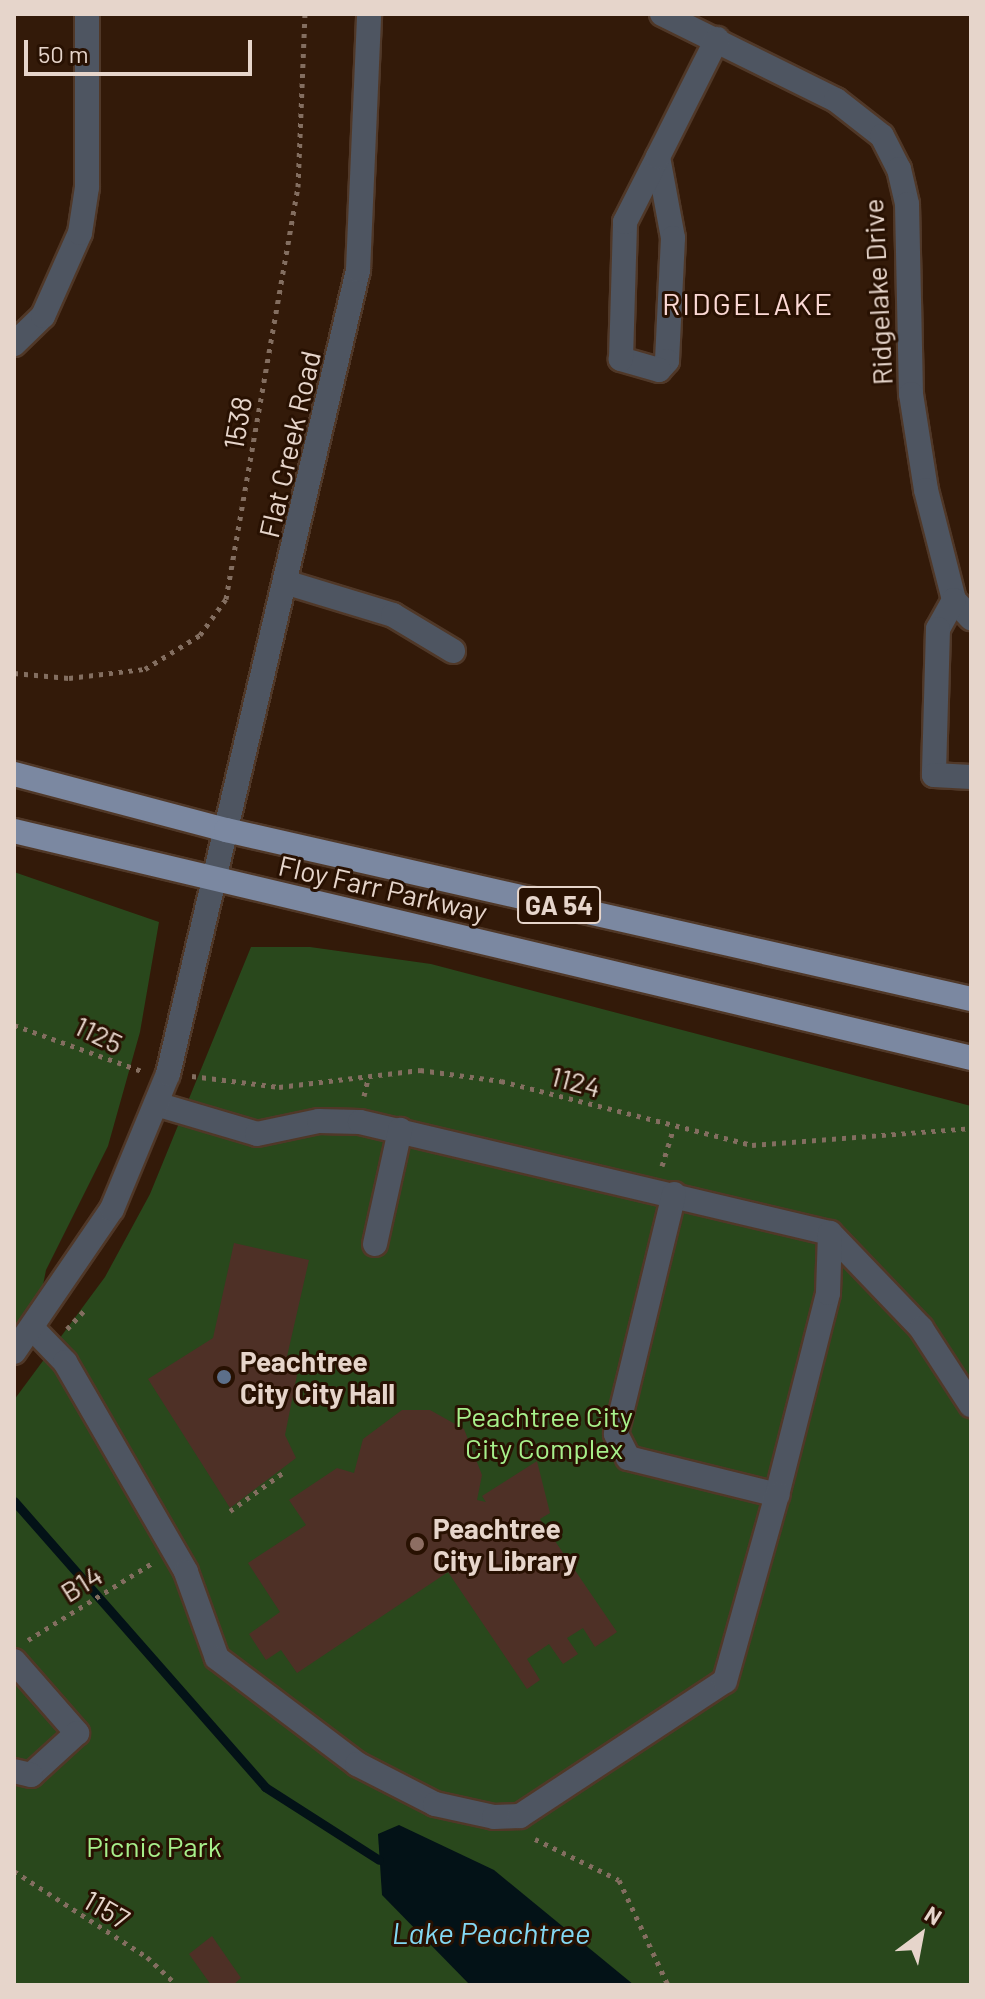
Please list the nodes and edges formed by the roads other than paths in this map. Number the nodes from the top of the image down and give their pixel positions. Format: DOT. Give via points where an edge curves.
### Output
graph roads {
  1 [pos="87,14"];
  2 [pos="369,14"];
  3 [pos="662,14"];
  4 [pos="717,39"];
  5 [pos="658,157"];
  6 [pos="14,344"];
  7 [pos="288,583"];
  8 [pos="963,609"];
  9 [pos="453,651"];
  10 [pos="14,774"];
  11 [pos="971,777"];
  12 [pos="226,830"];
  13 [pos="14,831"];
  14 [pos="215,880"];
  15 [pos="971,999"];
  16 [pos="971,1058"];
  17 [pos="156,1104"];
  18 [pos="400,1130"];
  19 [pos="664,1192"];
  20 [pos="830,1233"];
  21 [pos="375,1244"];
  22 [pos="34,1330"];
  23 [pos="14,1352"];
  24 [pos="971,1405"];
  25 [pos="777,1495"];
  26 [pos="20,1651"];
  27 [pos="14,1771"];
  1 -- 6 [label="street" via="87,187 80,233 43,316"];
  2 -- 7 [label="street, Flat Creek Road" via="358,270"];
  3 -- 4 [label="street, Ridgelake Drive"];
  4 -- 5 [label="street"];
  4 -- 8 [label="street, Ridgelake Drive" via="836,100 882,136 899,169 907,204 911,394"];
  5 -- 5 [label="street" via="625,222 621,359 659,370 667,361 673,238"];
  7 -- 9 [label="street" via="393,615"];
  7 -- 12 [label="street, Flat Creek Road"];
  8 -- 11 [label="street, Ridgelake Drive" via="938,629 934,775"];
  10 -- 12 [label="main road, Floy Farr Parkway / GA 54"];
  12 -- 14 [label="street, Flat Creek Road"];
  12 -- 15 [label="main road, Floy Farr Parkway / GA 54"];
  13 -- 14 [label="main road, Floy Farr Parkway / GA 54"];
  14 -- 16 [label="main road, Floy Farr Parkway / GA 54"];
  14 -- 17 [label="street, Flat Creek Road"];
  17 -- 18 [label="street" via="257,1134 319,1121"];
  17 -- 22 [label="street, Flat Creek Road" via="112,1209"];
  18 -- 19 [label="street"];
  18 -- 21 [label="street"];
  19 -- 20 [label="street"];
  19 -- 25 [label="street" via="616,1434 628,1458"];
  20 -- 24 [label="street" via="921,1328"];
  20 -- 25 [label="street" via="828,1293"];
  22 -- 23 [label="street, Flat Creek Road"];
  22 -- 25 [label="street" via="65,1362 186,1572 217,1658 357,1764 435,1804 494,1817 520,1816 725,1681"];
  26 -- 27 [label="street" via="77,1733 31,1775"];
}
